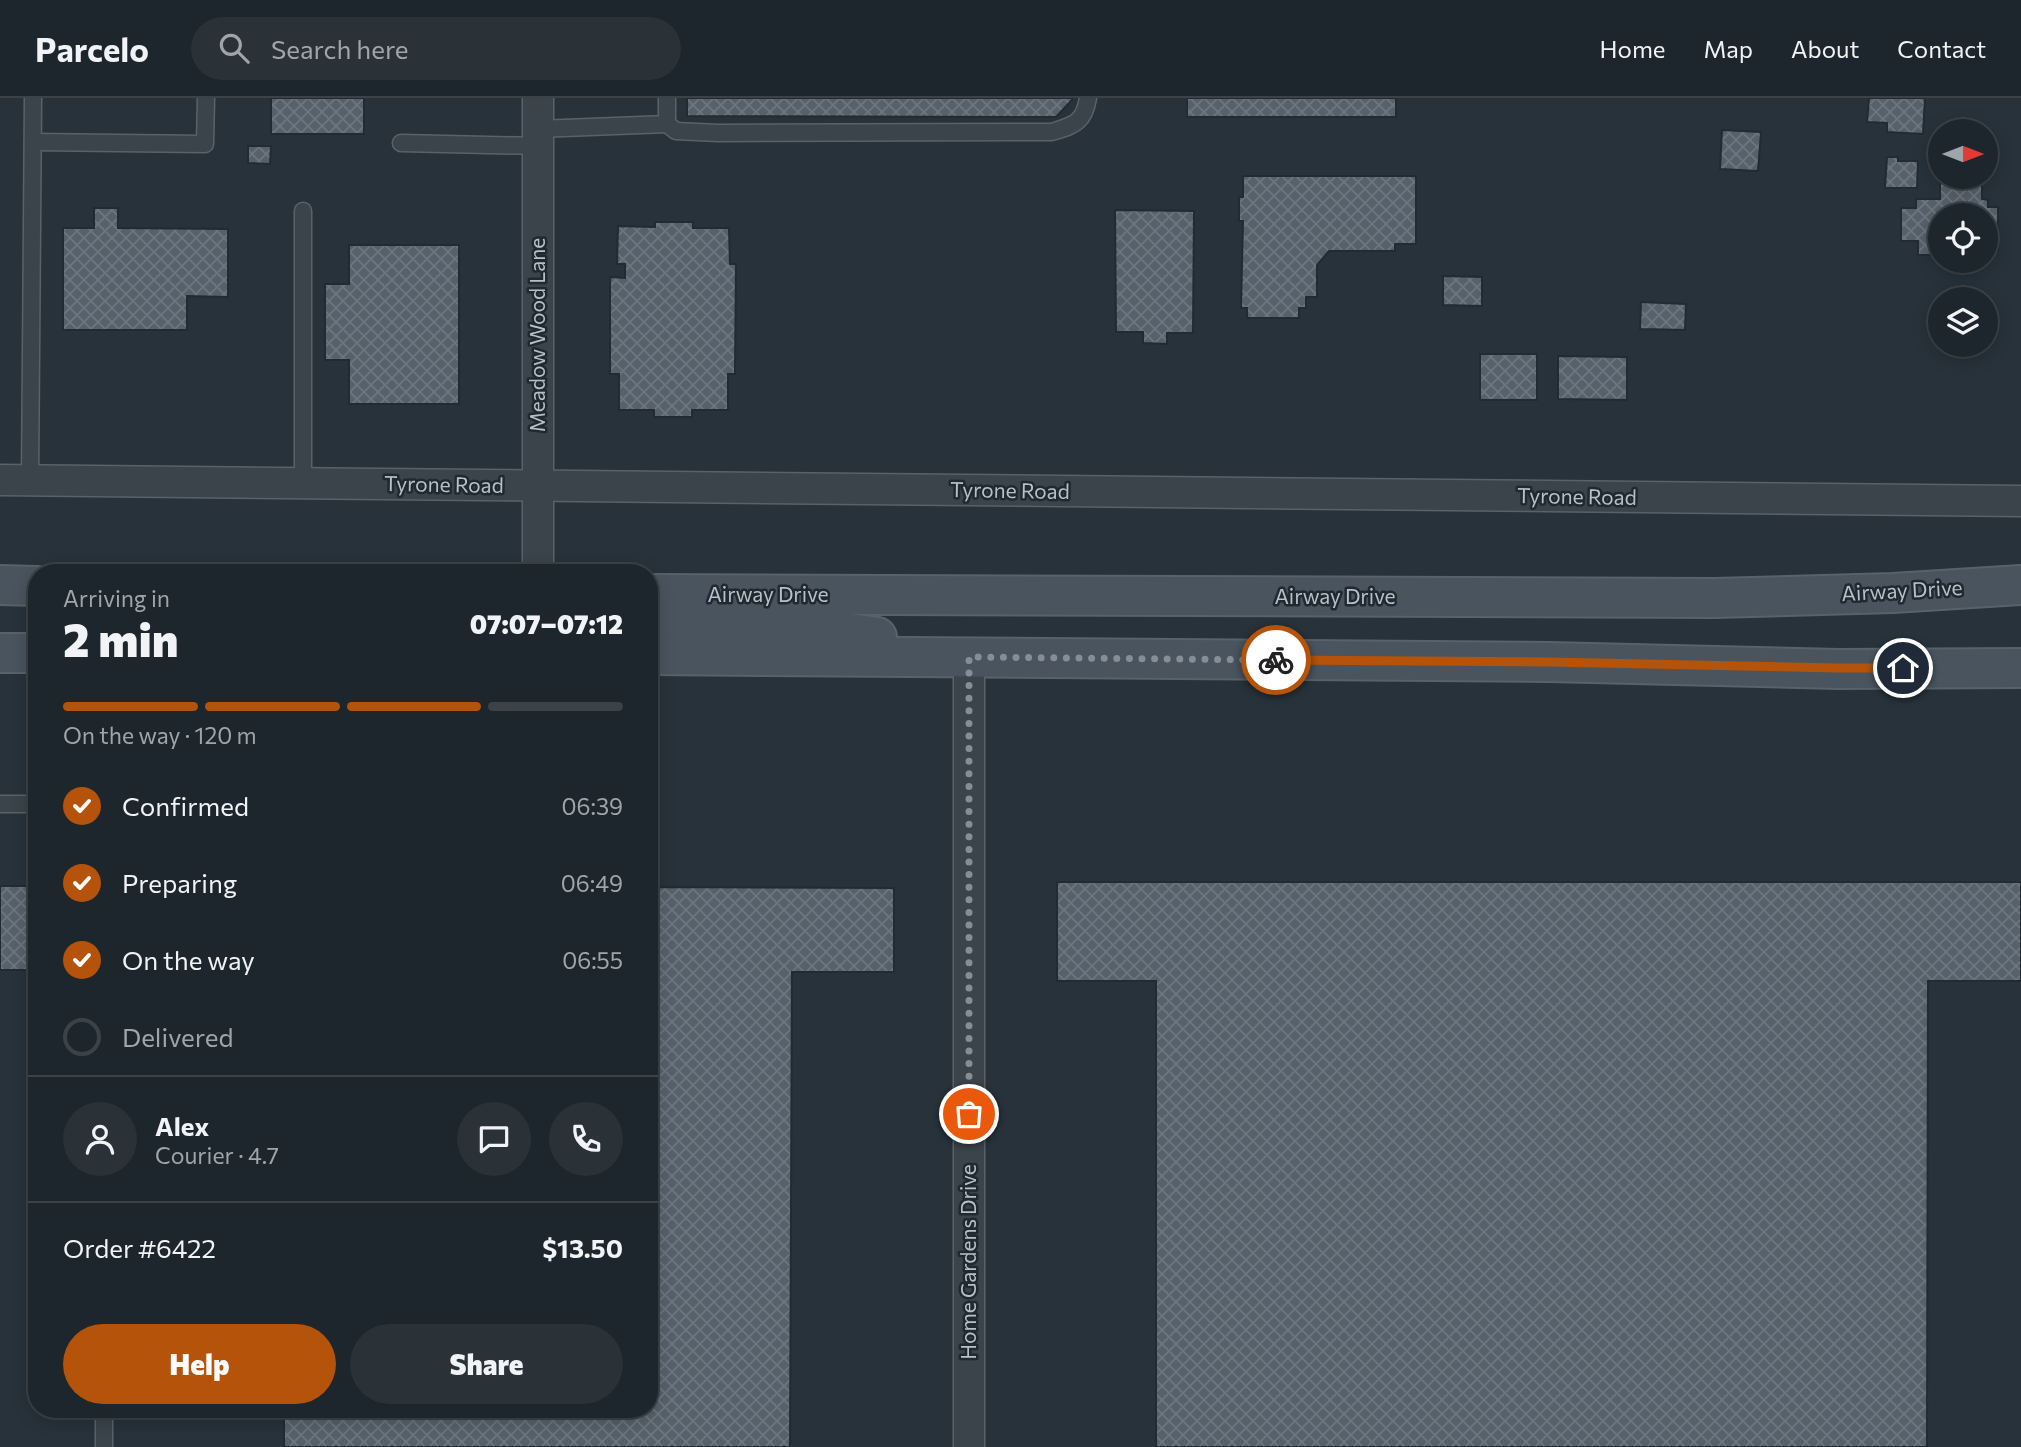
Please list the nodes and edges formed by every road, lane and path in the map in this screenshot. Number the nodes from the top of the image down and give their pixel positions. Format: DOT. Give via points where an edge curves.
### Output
graph roads {
  1 [pos="33,98"];
  2 [pos="206,98"];
  3 [pos="538,98"];
  4 [pos="667,98"];
  5 [pos="1088,98"];
  6 [pos="667,124"];
  7 [pos="538,137"];
  8 [pos="33,142"];
  9 [pos="401,143"];
  10 [pos="303,211"];
  11 [pos="0,480"];
  12 [pos="30,480"];
  13 [pos="303,484"];
  14 [pos="538,487"];
  15 [pos="2021,501"];
  16 [pos="538,564"];
  17 [pos="0,586"];
  18 [pos="28,586"];
  19 [pos="2021,586"];
  20 [pos="658,594"];
  21 [pos="658,623"];
  22 [pos="0,653"];
  23 [pos="28,653"];
  24 [pos="658,656"];
  25 [pos="969,657"];
  26 [pos="2021,668"];
  27 [pos="0,804"];
  28 [pos="28,804"];
  29 [pos="104,1418"];
  30 [pos="104,1447"];
  31 [pos="969,1447"];
  1 -- 8 [label="lane"];
  2 -- 8 [label="lane" via="205,145"];
  3 -- 7 [label="street, Meadow Wood Lane"];
  4 -- 6 [label="lane"];
  5 -- 6 [label="lane" via="1086,110 1075,124 1052,132 718,133 676,131"];
  6 -- 7 [label="lane"];
  7 -- 9 [label="lane"];
  7 -- 14 [label="street, Meadow Wood Lane"];
  8 -- 12 [label="lane"];
  10 -- 13 [label="lane"];
  11 -- 12 [label="street, Tyrone Road"];
  12 -- 13 [label="street, Tyrone Road"];
  13 -- 14 [label="street, Tyrone Road"];
  14 -- 15 [label="street, Tyrone Road"];
  14 -- 16 [label="street, Meadow Wood Lane"];
  17 -- 18 [label="main road"];
  19 -- 20 [label="main road, Airway Drive" via="1678,598"];
  21 -- 25 [label="main road" via="841,631"];
  22 -- 23 [label="main road"];
  24 -- 25 [label="main road"];
  25 -- 26 [label="main road"];
  25 -- 31 [label="street, Home Gardens Drive"];
  27 -- 28 [label="lane"];
  29 -- 30 [label="lane"];
}
